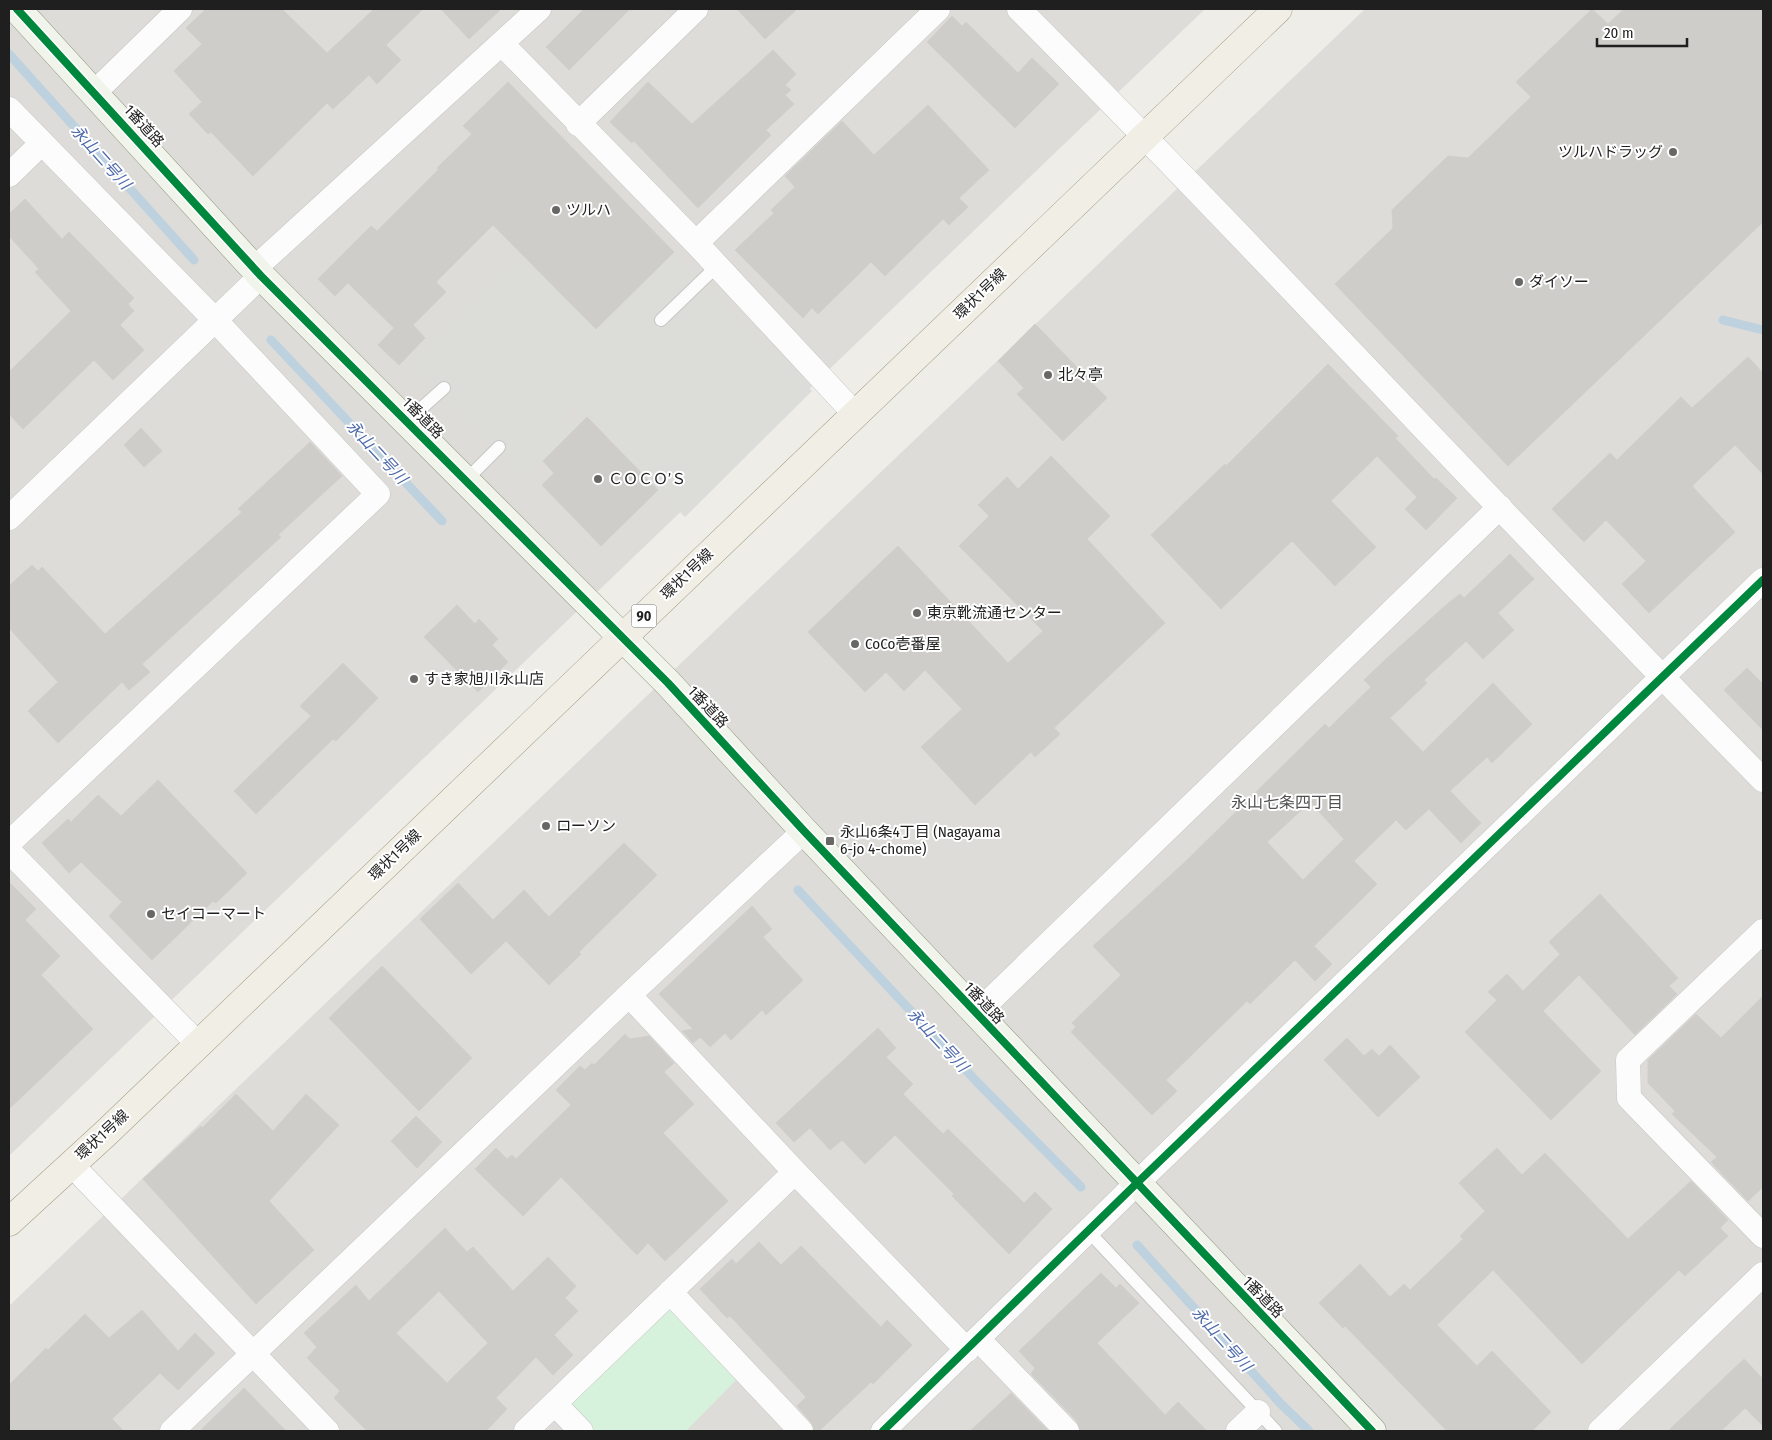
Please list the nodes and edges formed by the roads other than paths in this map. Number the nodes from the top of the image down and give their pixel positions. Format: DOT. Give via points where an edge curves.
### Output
graph roads {
  1 [pos="16,9"];
  2 [pos="180,9"];
  3 [pos="539,9"];
  4 [pos="696,9"];
  5 [pos="938,9"];
  6 [pos="1019,9"];
  7 [pos="1278,9"];
  8 [pos="502,44"];
  9 [pos="95,92"];
  10 [pos="9,109"];
  11 [pos="578,124"];
  12 [pos="1145,135"];
  13 [pos="42,143"];
  14 [pos="9,174"];
  15 [pos="696,243"];
  16 [pos="717,266"];
  17 [pos="258,273"];
  18 [pos="215,320"];
  19 [pos="661,320"];
  20 [pos="444,388"];
  21 [pos="856,414"];
  22 [pos="407,422"];
  23 [pos="499,447"];
  24 [pos="466,480"];
  25 [pos="1500,507"];
  26 [pos="9,518"];
  27 [pos="1763,580"];
  28 [pos="622,637"];
  29 [pos="1662,678"];
  30 [pos="1763,780"];
  31 [pos="804,831"];
  32 [pos="9,843"];
  33 [pos="9,851"];
  34 [pos="1763,931"];
  35 [pos="629,995"];
  36 [pos="976,1014"];
  37 [pos="198,1044"];
  38 [pos="71,1164"];
  39 [pos="795,1172"];
  40 [pos="1136,1184"];
  41 [pos="9,1222"];
  42 [pos="1088,1231"];
  43 [pos="1763,1236"];
  44 [pos="1763,1274"];
  45 [pos="670,1292"];
  46 [pos="973,1344"];
  47 [pos="253,1354"];
  48 [pos="555,1404"];
  49 [pos="1258,1412"];
  50 [pos="172,1431"];
  51 [pos="327,1431"];
  52 [pos="526,1431"];
  53 [pos="581,1431"];
  54 [pos="801,1431"];
  55 [pos="883,1431"];
  56 [pos="1067,1431"];
  57 [pos="1238,1431"];
  58 [pos="1276,1431"];
  59 [pos="1372,1431"];
  60 [pos="1600,1431"];
  1 -- 9 [label="street, 1番道路"];
  2 -- 9 [label="street"];
  3 -- 8 [label="street"];
  4 -- 11 [label="street"];
  5 -- 15 [label="street"];
  6 -- 12 [label="street"];
  7 -- 12 [label="main road, 環状1号線 / 90"];
  8 -- 11 [label="street"];
  8 -- 17 [label="street"];
  9 -- 17 [label="street, 1番道路"];
  10 -- 13 [label="street"];
  11 -- 15 [label="street"];
  12 -- 21 [label="main road, 環状1号線 / 90"];
  12 -- 25 [label="street"];
  13 -- 14 [label="street"];
  13 -- 18 [label="street"];
  15 -- 16 [label="street"];
  16 -- 19 [label="lane"];
  16 -- 21 [label="street"];
  17 -- 18 [label="street"];
  17 -- 22 [label="street, 1番道路"];
  18 -- 26 [label="street"];
  18 -- 32 [label="street" via="378,494"];
  20 -- 22 [label="lane"];
  21 -- 28 [label="main road, 環状1号線 / 90"];
  22 -- 24 [label="street, 1番道路"];
  23 -- 24 [label="lane"];
  24 -- 28 [label="street, 1番道路"];
  25 -- 29 [label="street"];
  25 -- 36 [label="street"];
  27 -- 29 [label="street"];
  28 -- 31 [label="street, 1番道路"];
  28 -- 37 [label="main road, 環状1号線 / 90"];
  29 -- 30 [label="street"];
  29 -- 40 [label="street"];
  31 -- 35 [label="street"];
  31 -- 36 [label="street, 1番道路"];
  33 -- 37 [label="street"];
  34 -- 43 [label="street" via="1628,1060 1629,1098"];
  35 -- 39 [label="street"];
  35 -- 47 [label="street"];
  36 -- 40 [label="street, 1番道路"];
  37 -- 38 [label="main road, 環状1号線 / 90"];
  38 -- 41 [label="main road, 環状1号線 / 90"];
  38 -- 47 [label="street"];
  39 -- 45 [label="street"];
  39 -- 46 [label="street"];
  40 -- 42 [label="street"];
  40 -- 59 [label="street, 1番道路"];
  42 -- 46 [label="street"];
  42 -- 49 [label="lane"];
  44 -- 60 [label="street"];
  45 -- 48 [label="street"];
  45 -- 54 [label="street"];
  46 -- 55 [label="street"];
  46 -- 56 [label="street"];
  47 -- 50 [label="street"];
  47 -- 51 [label="street"];
  48 -- 52 [label="street"];
  48 -- 53 [label="street"];
  49 -- 57 [label="street"];
  49 -- 58 [label="lane"];
}
